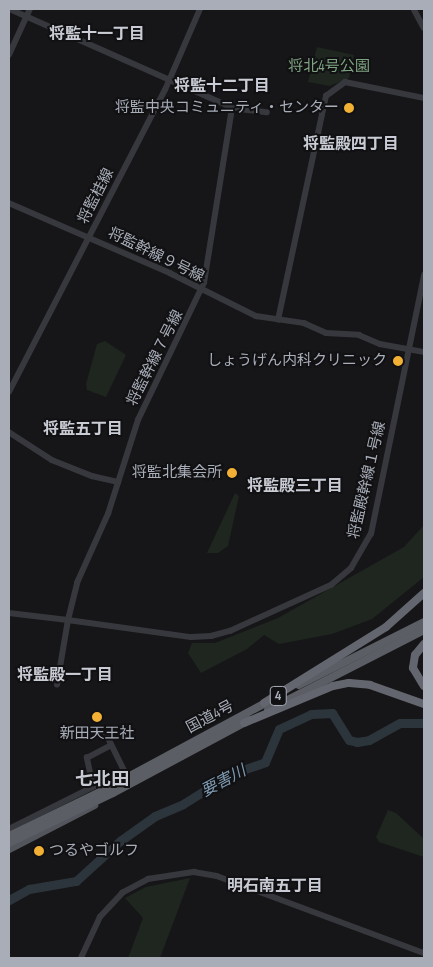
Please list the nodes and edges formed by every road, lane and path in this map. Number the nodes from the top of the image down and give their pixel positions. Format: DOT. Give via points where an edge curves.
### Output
graph roads {
  1 [pos="9,9"];
  2 [pos="30,9"];
  3 [pos="200,9"];
  4 [pos="414,9"];
  5 [pos="26,16"];
  6 [pos="424,28"];
  7 [pos="9,55"];
  8 [pos="168,82"];
  9 [pos="424,98"];
  10 [pos="232,108"];
  11 [pos="267,112"];
  12 [pos="9,203"];
  13 [pos="90,236"];
  14 [pos="424,275"];
  15 [pos="202,291"];
  16 [pos="278,320"];
  17 [pos="409,349"];
  18 [pos="424,352"];
  19 [pos="9,392"];
  20 [pos="9,432"];
  21 [pos="118,482"];
  22 [pos="424,593"];
  23 [pos="9,613"];
  24 [pos="68,620"];
  25 [pos="424,622"];
  26 [pos="424,630"];
  27 [pos="424,644"];
  28 [pos="57,685"];
  29 [pos="424,686"];
  30 [pos="264,703"];
  31 [pos="424,704"];
  32 [pos="244,723"];
  33 [pos="106,733"];
  34 [pos="111,745"];
  35 [pos="129,780"];
  36 [pos="113,793"];
  37 [pos="9,829"];
  38 [pos="9,836"];
  39 [pos="9,843"];
  40 [pos="9,849"];
  41 [pos="424,953"];
  42 [pos="81,958"];
  1 -- 5 [label="street"];
  2 -- 5 [label="street"];
  3 -- 8 [label="street, 将監桂線"];
  4 -- 6 [label="street"];
  5 -- 7 [label="street"];
  5 -- 8 [label="street"];
  8 -- 10 [label="street"];
  8 -- 13 [label="street, 将監桂線"];
  9 -- 16 [label="street" via="345,82 326,96"];
  10 -- 11 [label="street"];
  10 -- 15 [label="street, 将監幹線７号線"];
  12 -- 13 [label="street, 将監幹線９号線"];
  13 -- 15 [label="street, 将監幹線９号線"];
  13 -- 19 [label="street, 将監桂線"];
  14 -- 17 [label="street, 将監殿幹線１号線"];
  15 -- 16 [label="street, 将監幹線９号線" via="256,316"];
  15 -- 21 [label="street, 将監幹線７号線" via="138,420"];
  16 -- 17 [label="street, 将監幹線９号線" via="304,323 326,333 359,335 380,344"];
  17 -- 18 [label="street, 将監幹線９号線"];
  17 -- 24 [label="street, 将監殿幹線１号線" via="371,534 351,568 331,585 230,631 211,636 191,637"];
  20 -- 21 [label="street" via="52,460 92,476"];
  21 -- 24 [label="street, 将監幹線７号線" via="104,524 77,582"];
  22 -- 30 [label="highway" via="386,627"];
  23 -- 24 [label="street"];
  24 -- 28 [label="street, 将監幹線７号線"];
  25 -- 30 [label="highway, 国道4号 / 4"];
  26 -- 32 [label="highway, 国道4号 / 4"];
  27 -- 29 [label="highway" via="415,655 413,668"];
  30 -- 35 [label="highway, 国道4号 / 4"];
  31 -- 32 [label="highway" via="370,685 349,683 333,686"];
  32 -- 35 [label="highway, 国道4号 / 4"];
  33 -- 34 [label="street"];
  34 -- 35 [label="street"];
  34 -- 37 [label="street" via="88,758 93,787"];
  35 -- 36 [label="highway, 国道4号 / 4"];
  35 -- 38 [label="highway, 国道4号 / 4"];
  36 -- 39 [label="highway, 国道4号 / 4"];
  36 -- 40 [label="main road" via="78,816"];
  41 -- 42 [label="street" via="217,876 194,872 148,879 122,893 100,917"];
}
